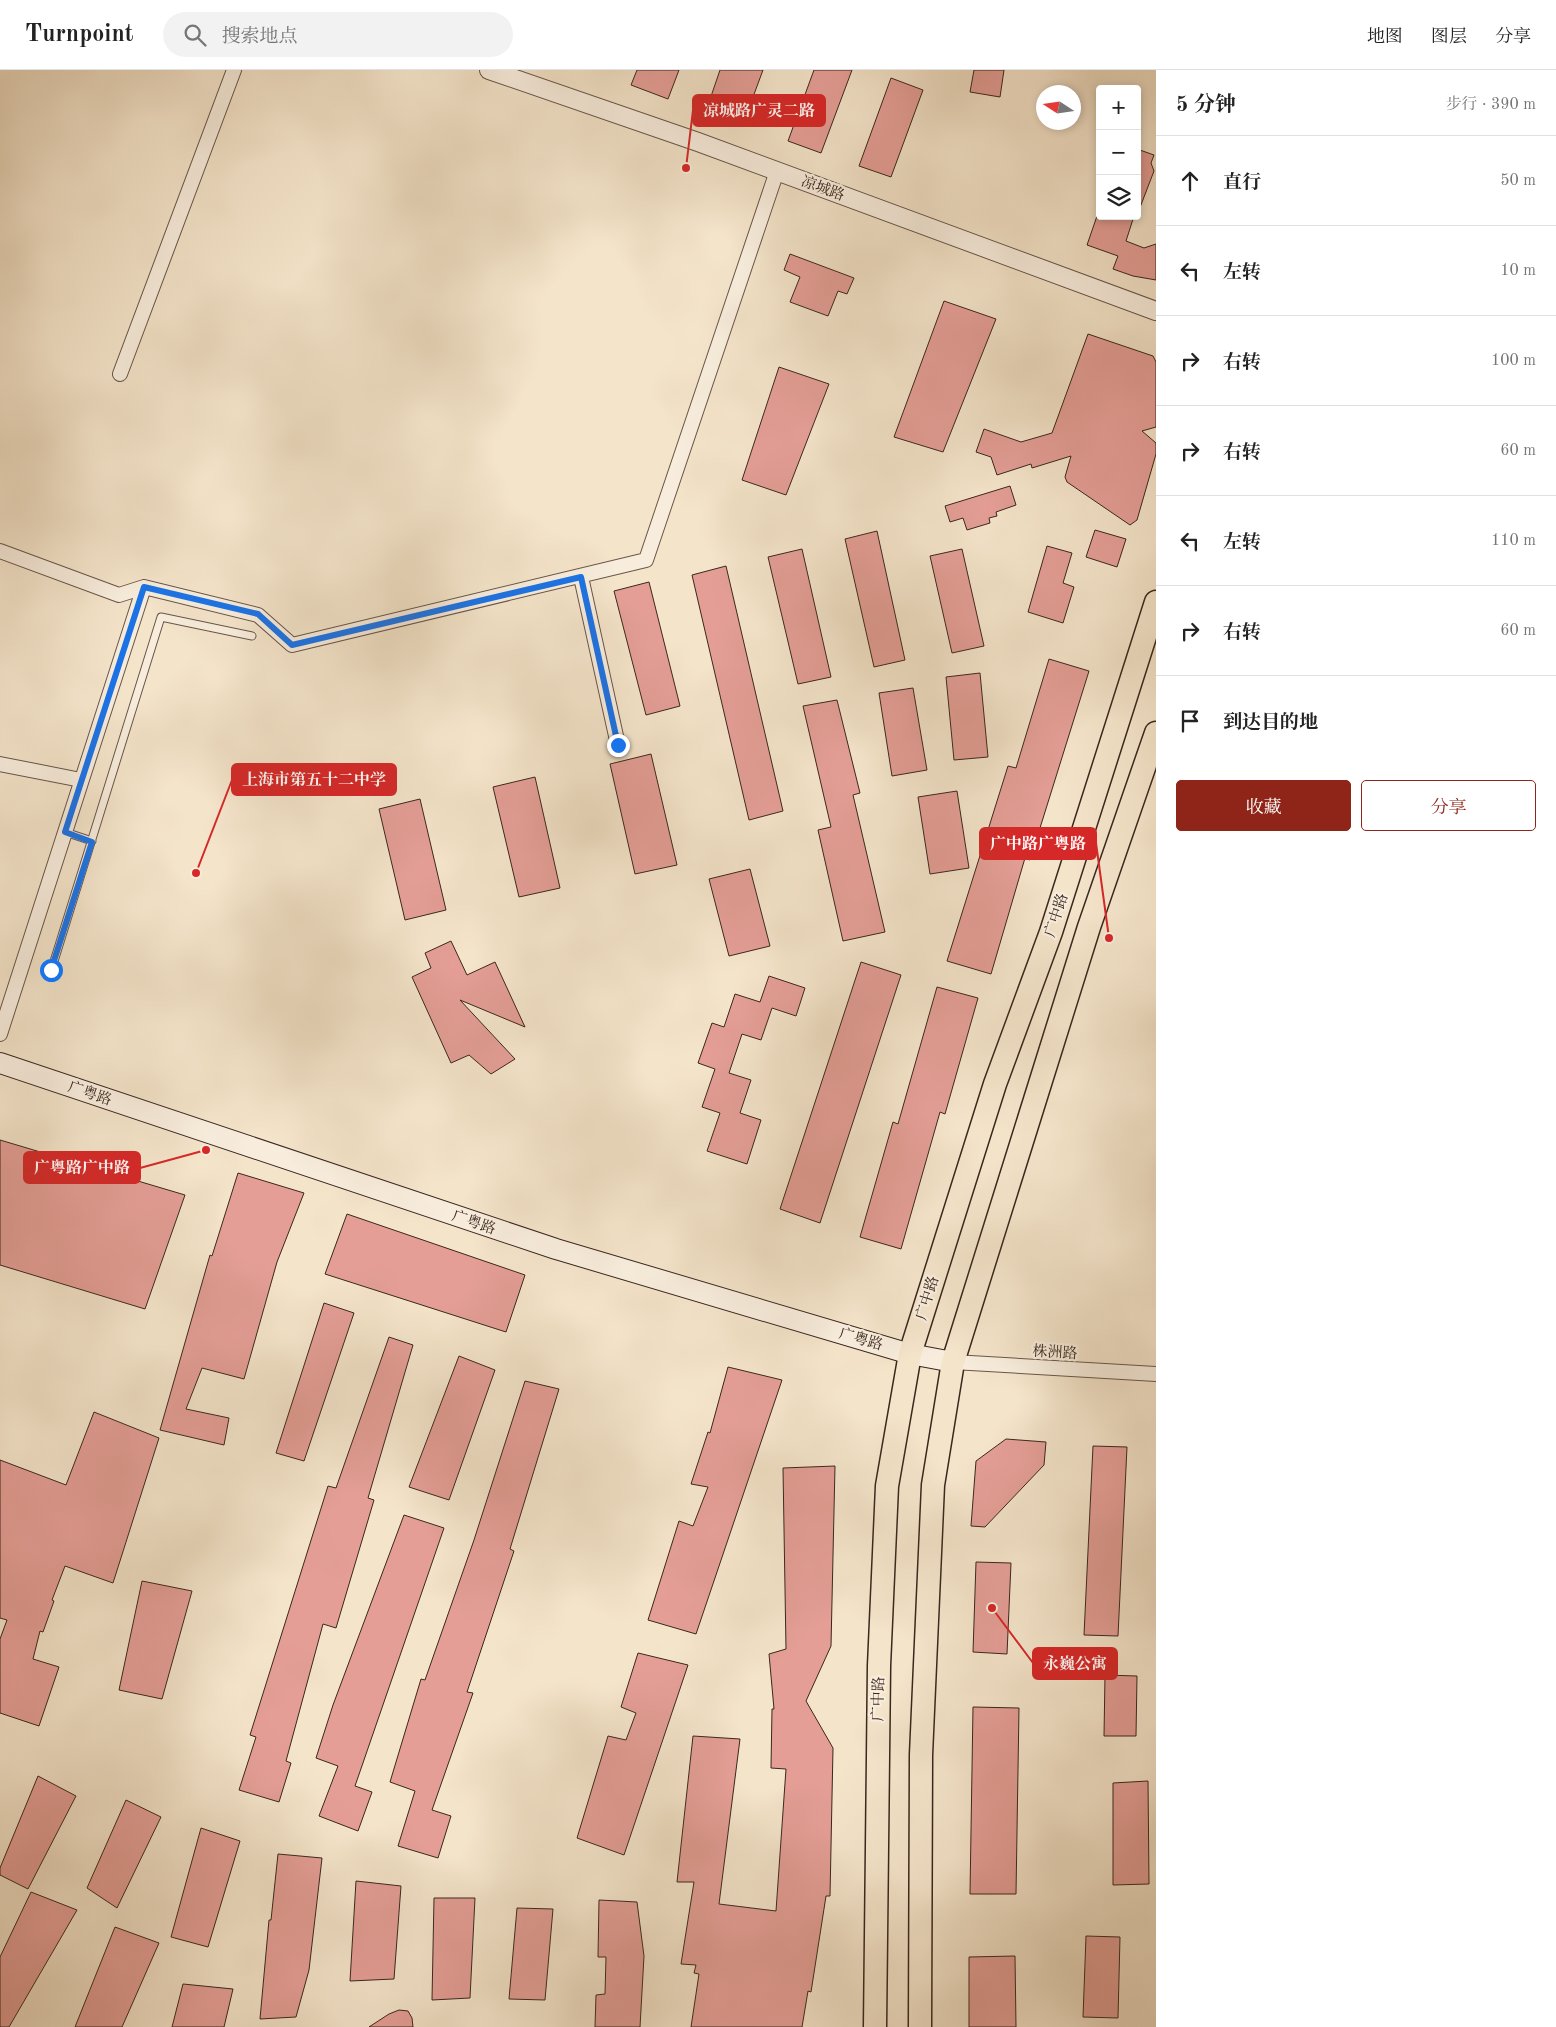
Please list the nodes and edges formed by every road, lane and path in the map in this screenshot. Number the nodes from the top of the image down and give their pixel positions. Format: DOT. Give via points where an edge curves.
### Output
graph roads {
  1 [pos="234,70"];
  2 [pos="489,70"];
  3 [pos="777,171"];
  4 [pos="1156,311"];
  5 [pos="120,374"];
  6 [pos="0,551"];
  7 [pos="581,577"];
  8 [pos="144,587"];
  9 [pos="1156,602"];
  10 [pos="252,636"];
  11 [pos="1156,733"];
  12 [pos="618,745"];
  13 [pos="0,764"];
  14 [pos="81,780"];
  15 [pos="65,832"];
  16 [pos="92,842"];
  17 [pos="51,970"];
  18 [pos="0,1034"];
  19 [pos="0,1063"];
  20 [pos="910,1354"];
  21 [pos="953,1362"];
  22 [pos="1156,1374"];
  23 [pos="874,2027"];
  24 [pos="920,2027"];
  1 -- 5 [label="street"];
  2 -- 3 [label="street, 凉城路"];
  3 -- 4 [label="street, 凉城路"];
  3 -- 7 [label="street" via="646,560"];
  6 -- 8 [label="street" via="119,595"];
  7 -- 8 [label="street" via="292,645 258,614"];
  7 -- 12 [label="street"];
  8 -- 14 [label="street"];
  9 -- 20 [label="main road, 广中路" via="1051,932 995,1084"];
  10 -- 16 [label="lane" via="161,616"];
  11 -- 21 [label="main road" via="1089,927"];
  13 -- 14 [label="street"];
  14 -- 15 [label="street"];
  15 -- 16 [label="lane"];
  15 -- 18 [label="street"];
  16 -- 17 [label="lane"];
  19 -- 20 [label="main road, 广粤路" via="556,1249"];
  20 -- 21 [label="main road, 广粤路"];
  20 -- 23 [label="main road, 广中路" via="887,1486 879,1666"];
  21 -- 22 [label="street, 株洲路"];
  21 -- 24 [label="main road" via="933,1495 921,1755"];
}
